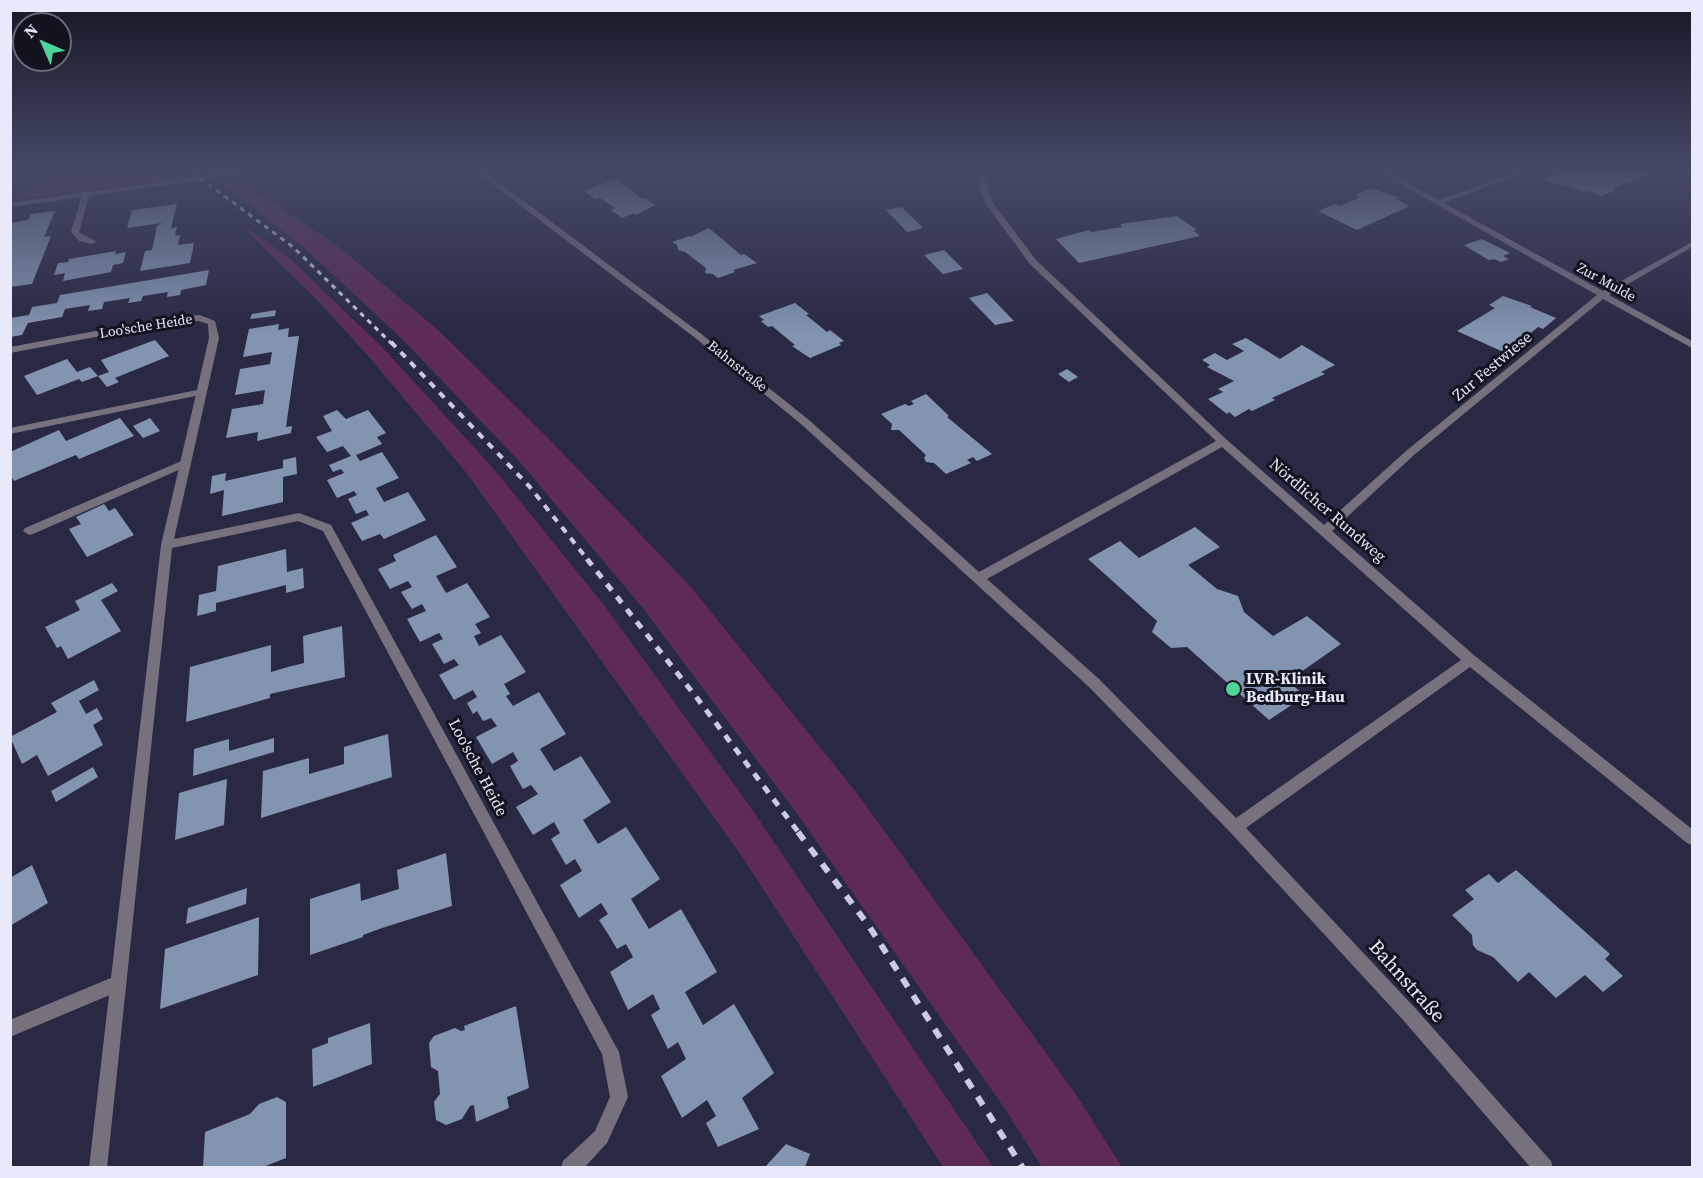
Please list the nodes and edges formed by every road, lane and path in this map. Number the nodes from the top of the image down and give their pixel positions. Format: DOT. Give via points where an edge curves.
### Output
graph roads {
  1 [pos="76,227"];
  2 [pos="553,227"];
  3 [pos="1007,227"];
  4 [pos="1480,227"];
  5 [pos="92,242"];
  6 [pos="1692,244"];
  7 [pos="1601,296"];
  8 [pos="1692,345"];
  9 [pos="10,350"];
  10 [pos="202,392"];
  11 [pos="10,431"];
  12 [pos="1223,442"];
  13 [pos="186,463"];
  14 [pos="29,531"];
  15 [pos="1325,531"];
  16 [pos="167,545"];
  17 [pos="979,578"];
  18 [pos="1470,660"];
  19 [pos="1235,827"];
  20 [pos="1692,838"];
  21 [pos="118,983"];
  22 [pos="10,1029"];
  23 [pos="98,1167"];
  24 [pos="570,1167"];
  25 [pos="1544,1167"];
  1 -- 5 [label="street" via="75,232 82,239"];
  2 -- 17 [label="street, Bahnstraße" via="805,422"];
  3 -- 12 [label="street, Nördlicher Rundweg" via="1033,262"];
  4 -- 7 [label="street, Zur Mulde"];
  6 -- 7 [label="street, Zur Festwiese"];
  7 -- 8 [label="street, Zur Mulde"];
  7 -- 15 [label="street, Zur Festwiese" via="1410,453"];
  9 -- 10 [label="street, Loo'sche Heide" via="200,318 212,323 214,338"];
  10 -- 11 [label="street"];
  10 -- 13 [label="street, Loo'sche Heide"];
  12 -- 15 [label="street, Nördlicher Rundweg"];
  12 -- 17 [label="street"];
  13 -- 14 [label="street"];
  13 -- 16 [label="street, Loo'sche Heide"];
  15 -- 18 [label="street, Nördlicher Rundweg"];
  16 -- 21 [label="street, Loo'sche Heide"];
  16 -- 24 [label="street, Loo'sche Heide" via="299,517 327,528 610,1052 619,1097 601,1137"];
  17 -- 19 [label="street, Bahnstraße" via="1094,683"];
  18 -- 19 [label="street"];
  18 -- 20 [label="street, Nördlicher Rundweg"];
  19 -- 25 [label="street, Bahnstraße" via="1410,1015"];
  21 -- 22 [label="street"];
  21 -- 23 [label="street, Loo'sche Heide"];
}
